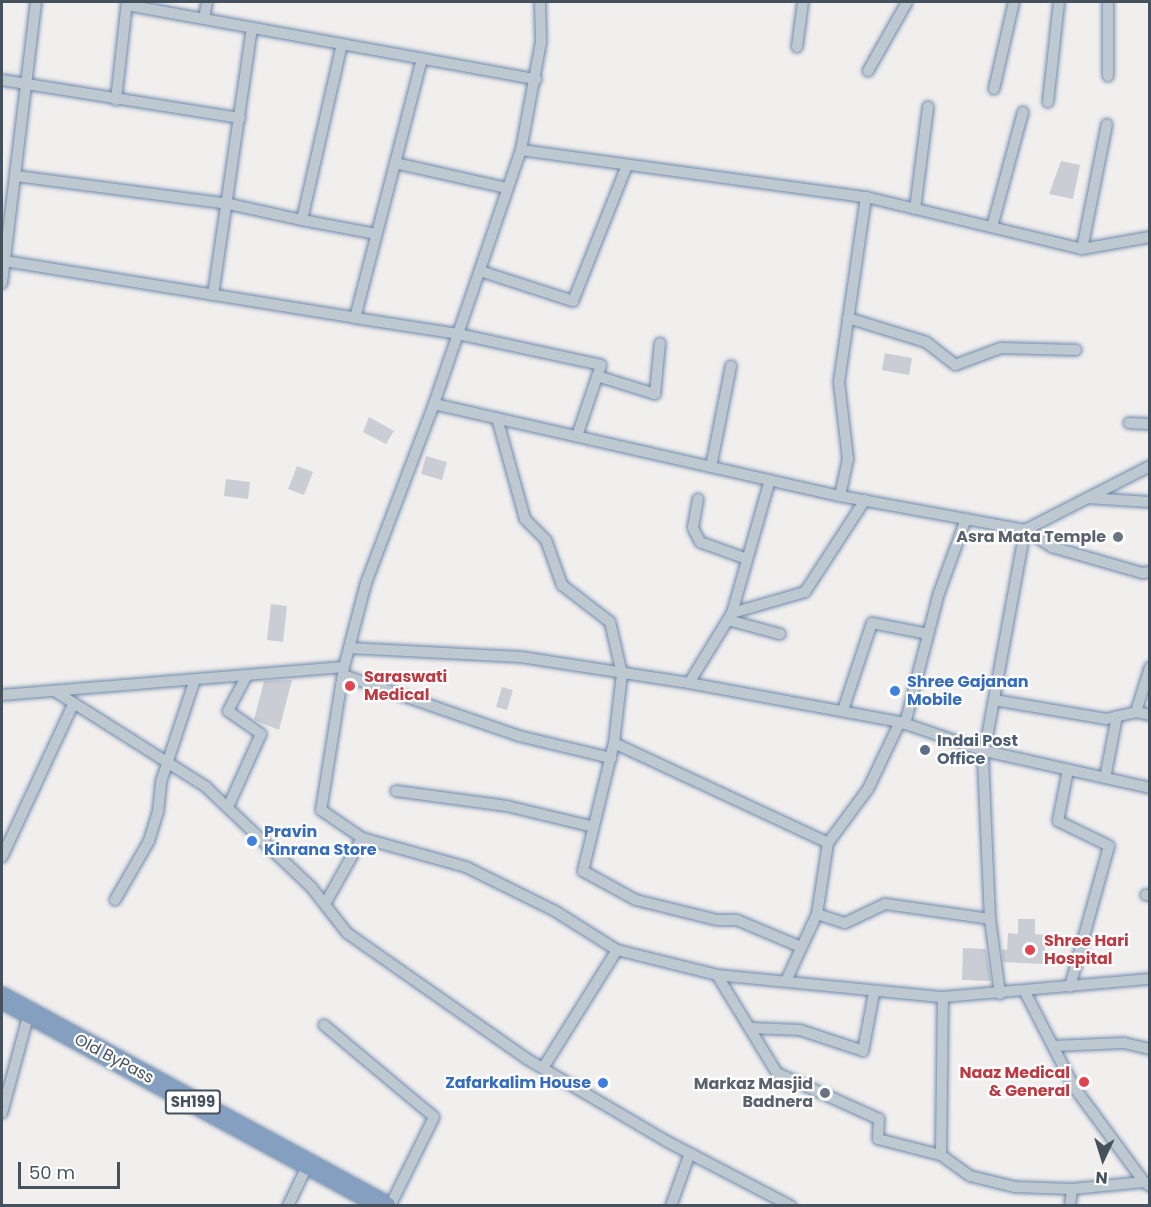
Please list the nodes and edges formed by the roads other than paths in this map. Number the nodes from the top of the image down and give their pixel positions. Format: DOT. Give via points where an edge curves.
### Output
graph roads {
  1 [pos="36,2"];
  2 [pos="207,2"];
  3 [pos="540,2"];
  4 [pos="803,2"];
  5 [pos="907,2"];
  6 [pos="1014,2"];
  7 [pos="1059,2"];
  8 [pos="1108,2"];
  9 [pos="127,3"];
  10 [pos="204,19"];
  11 [pos="252,29"];
  12 [pos="342,44"];
  13 [pos="797,47"];
  14 [pos="422,58"];
  15 [pos="868,71"];
  16 [pos="1108,76"];
  17 [pos="536,79"];
  18 [pos="2,80"];
  19 [pos="26,83"];
  20 [pos="994,89"];
  21 [pos="116,100"];
  22 [pos="1048,102"];
  23 [pos="928,107"];
  24 [pos="1023,112"];
  25 [pos="240,118"];
  26 [pos="1107,124"];
  27 [pos="521,150"];
  28 [pos="395,163"];
  29 [pos="627,165"];
  30 [pos="16,176"];
  31 [pos="507,188"];
  32 [pos="866,197"];
  33 [pos="229,204"];
  34 [pos="915,209"];
  35 [pos="302,220"];
  36 [pos="992,228"];
  37 [pos="376,234"];
  38 [pos="1149,237"];
  39 [pos="1082,249"];
  40 [pos="4,256"];
  41 [pos="480,271"];
  42 [pos="2,283"];
  43 [pos="213,295"];
  44 [pos="355,318"];
  45 [pos="848,318"];
  46 [pos="458,334"];
  47 [pos="660,343"];
  48 [pos="1076,350"];
  49 [pos="731,366"];
  50 [pos="597,376"];
  51 [pos="434,404"];
  52 [pos="497,418"];
  53 [pos="1130,423"];
  54 [pos="1149,424"];
  55 [pos="577,436"];
  56 [pos="1149,466"];
  57 [pos="711,467"];
  58 [pos="770,480"];
  59 [pos="840,496"];
  60 [pos="1085,498"];
  61 [pos="698,499"];
  62 [pos="866,500"];
  63 [pos="1149,502"];
  64 [pos="966,519"];
  65 [pos="1025,530"];
  66 [pos="747,559"];
  67 [pos="1149,572"];
  68 [pos="730,616"];
  69 [pos="780,634"];
  70 [pos="928,634"];
  71 [pos="349,648"];
  72 [pos="1149,667"];
  73 [pos="343,671"];
  74 [pos="622,674"];
  75 [pos="247,675"];
  76 [pos="195,679"];
  77 [pos="689,683"];
  78 [pos="56,692"];
  79 [pos="2,695"];
  80 [pos="994,700"];
  81 [pos="73,705"];
  82 [pos="843,710"];
  83 [pos="1136,712"];
  84 [pos="1149,715"];
  85 [pos="1117,716"];
  86 [pos="902,723"];
  87 [pos="614,743"];
  88 [pos="985,751"];
  89 [pos="611,758"];
  90 [pos="169,763"];
  91 [pos="1068,770"];
  92 [pos="1105,778"];
  93 [pos="1149,788"];
  94 [pos="396,791"];
  95 [pos="228,807"];
  96 [pos="594,827"];
  97 [pos="362,838"];
  98 [pos="828,843"];
  99 [pos="2,857"];
  100 [pos="115,900"];
  101 [pos="325,904"];
  102 [pos="817,914"];
  103 [pos="990,919"];
  104 [pos="801,947"];
  105 [pos="617,950"];
  106 [pos="717,975"];
  107 [pos="1149,979"];
  108 [pos="786,981"];
  109 [pos="1070,987"];
  110 [pos="1025,992"];
  111 [pos="874,993"];
  112 [pos="1000,994"];
  113 [pos="943,997"];
  114 [pos="2,998"];
  115 [pos="29,1013"];
  116 [pos="324,1024"];
  117 [pos="751,1028"];
  118 [pos="1053,1046"];
  119 [pos="1149,1049"];
  120 [pos="543,1068"];
  121 [pos="2,1113"];
  122 [pos="690,1153"];
  123 [pos="941,1155"];
  124 [pos="308,1164"];
  125 [pos="1147,1184"];
  126 [pos="1072,1189"];
  127 [pos="288,1206"];
  128 [pos="387,1206"];
  129 [pos="670,1206"];
  130 [pos="791,1206"];
  131 [pos="1070,1206"];
  1 -- 19 [label="street"];
  2 -- 10 [label="street"];
  3 -- 17 [label="street" via="541,42"];
  4 -- 13 [label="street"];
  5 -- 15 [label="street"];
  6 -- 20 [label="street"];
  7 -- 22 [label="street"];
  8 -- 16 [label="street"];
  9 -- 10 [label="street"];
  9 -- 21 [label="street"];
  10 -- 11 [label="street"];
  11 -- 12 [label="street"];
  11 -- 25 [label="street"];
  12 -- 14 [label="street"];
  12 -- 35 [label="street"];
  14 -- 17 [label="street"];
  14 -- 28 [label="street"];
  17 -- 27 [label="street"];
  18 -- 19 [label="street"];
  19 -- 21 [label="street"];
  19 -- 30 [label="street"];
  21 -- 25 [label="street"];
  23 -- 34 [label="street"];
  24 -- 36 [label="street"];
  25 -- 33 [label="street"];
  26 -- 39 [label="street"];
  27 -- 29 [label="street"];
  27 -- 31 [label="street"];
  28 -- 31 [label="street"];
  28 -- 37 [label="street"];
  29 -- 32 [label="street"];
  29 -- 41 [label="street" via="573,302"];
  30 -- 33 [label="street"];
  30 -- 40 [label="street"];
  31 -- 41 [label="street"];
  32 -- 34 [label="street"];
  32 -- 45 [label="street"];
  33 -- 35 [label="street"];
  33 -- 43 [label="street"];
  34 -- 36 [label="street"];
  35 -- 37 [label="street"];
  36 -- 39 [label="street"];
  37 -- 44 [label="street"];
  38 -- 39 [label="street"];
  40 -- 42 [label="street"];
  40 -- 43 [label="street"];
  41 -- 46 [label="street"];
  43 -- 44 [label="street"];
  44 -- 46 [label="street"];
  45 -- 48 [label="street" via="926,342 955,365 1001,348"];
  45 -- 59 [label="street" via="839,382 848,459"];
  46 -- 50 [label="street" via="601,365"];
  46 -- 51 [label="street"];
  47 -- 50 [label="street" via="655,394"];
  49 -- 57 [label="street"];
  50 -- 55 [label="street"];
  51 -- 52 [label="street"];
  51 -- 71 [label="street" via="366,583"];
  52 -- 55 [label="street"];
  52 -- 74 [label="street" via="525,519 546,540 562,585 610,622"];
  53 -- 54 [label="street"];
  55 -- 57 [label="street"];
  56 -- 60 [label="street"];
  57 -- 58 [label="street"];
  58 -- 59 [label="street"];
  58 -- 66 [label="street"];
  59 -- 62 [label="street"];
  60 -- 63 [label="street"];
  60 -- 65 [label="street"];
  61 -- 66 [label="street" via="693,528 700,542"];
  62 -- 64 [label="street"];
  62 -- 68 [label="street" via="805,592"];
  64 -- 65 [label="street"];
  64 -- 70 [label="street"];
  65 -- 67 [label="street" via="1052,547"];
  65 -- 80 [label="street"];
  66 -- 68 [label="street"];
  68 -- 69 [label="street"];
  68 -- 77 [label="street"];
  70 -- 82 [label="street" via="872,623"];
  70 -- 86 [label="street"];
  71 -- 73 [label="street"];
  71 -- 74 [label="street" via="521,657"];
  72 -- 83 [label="street"];
  73 -- 75 [label="street"];
  73 -- 89 [label="street" via="519,735"];
  73 -- 97 [label="street" via="321,810"];
  74 -- 77 [label="street"];
  74 -- 87 [label="street"];
  75 -- 76 [label="street"];
  75 -- 95 [label="street" via="228,711 261,734"];
  76 -- 78 [label="street"];
  76 -- 90 [label="street"];
  77 -- 82 [label="street"];
  78 -- 79 [label="street"];
  78 -- 81 [label="street"];
  80 -- 85 [label="street" via="1106,719"];
  80 -- 88 [label="street"];
  81 -- 90 [label="street"];
  81 -- 99 [label="street"];
  82 -- 86 [label="street"];
  83 -- 84 [label="street"];
  83 -- 85 [label="street"];
  85 -- 92 [label="street"];
  86 -- 88 [label="street"];
  86 -- 98 [label="street" via="868,789"];
  87 -- 89 [label="street"];
  87 -- 98 [label="street"];
  88 -- 91 [label="street"];
  88 -- 103 [label="street"];
  89 -- 96 [label="street"];
  90 -- 95 [label="street"];
  90 -- 100 [label="street" via="146,851"];
  91 -- 92 [label="street"];
  91 -- 109 [label="street" via="1058,821 1109,846"];
  92 -- 93 [label="street"];
  94 -- 96 [label="street" via="507,806"];
  95 -- 101 [label="street"];
  96 -- 104 [label="street" via="583,871 636,900 717,920 737,920"];
  97 -- 101 [label="street"];
  97 -- 105 [label="street" via="466,867 555,911"];
  98 -- 102 [label="street"];
  101 -- 120 [label="street" via="347,933"];
  102 -- 103 [label="street" via="845,922 885,904"];
  102 -- 104 [label="street"];
  103 -- 112 [label="street"];
  104 -- 108 [label="street"];
  105 -- 106 [label="street"];
  105 -- 120 [label="street"];
  106 -- 108 [label="street"];
  106 -- 117 [label="street"];
  107 -- 109 [label="street"];
  108 -- 111 [label="street"];
  109 -- 110 [label="street"];
  110 -- 112 [label="street"];
  110 -- 118 [label="street"];
  111 -- 113 [label="street"];
  111 -- 117 [label="street" via="863,1051 801,1030"];
  112 -- 113 [label="street"];
  113 -- 123 [label="street"];
  114 -- 115 [label="highway, Old ByPass / SH199"];
  115 -- 121 [label="street"];
  115 -- 124 [label="highway, Old ByPass / SH199"];
  116 -- 128 [label="street" via="434,1117"];
  117 -- 123 [label="street" via="777,1073 879,1119 878,1139"];
  118 -- 119 [label="street" via="1124,1043"];
  118 -- 125 [label="street" via="1074,1087"];
  120 -- 122 [label="street"];
  122 -- 129 [label="street"];
  122 -- 130 [label="street"];
  123 -- 126 [label="street" via="970,1176 1015,1188"];
  124 -- 127 [label="street"];
  124 -- 128 [label="highway, Old ByPass / SH199"];
  125 -- 126 [label="street"];
  126 -- 131 [label="street"];
}
